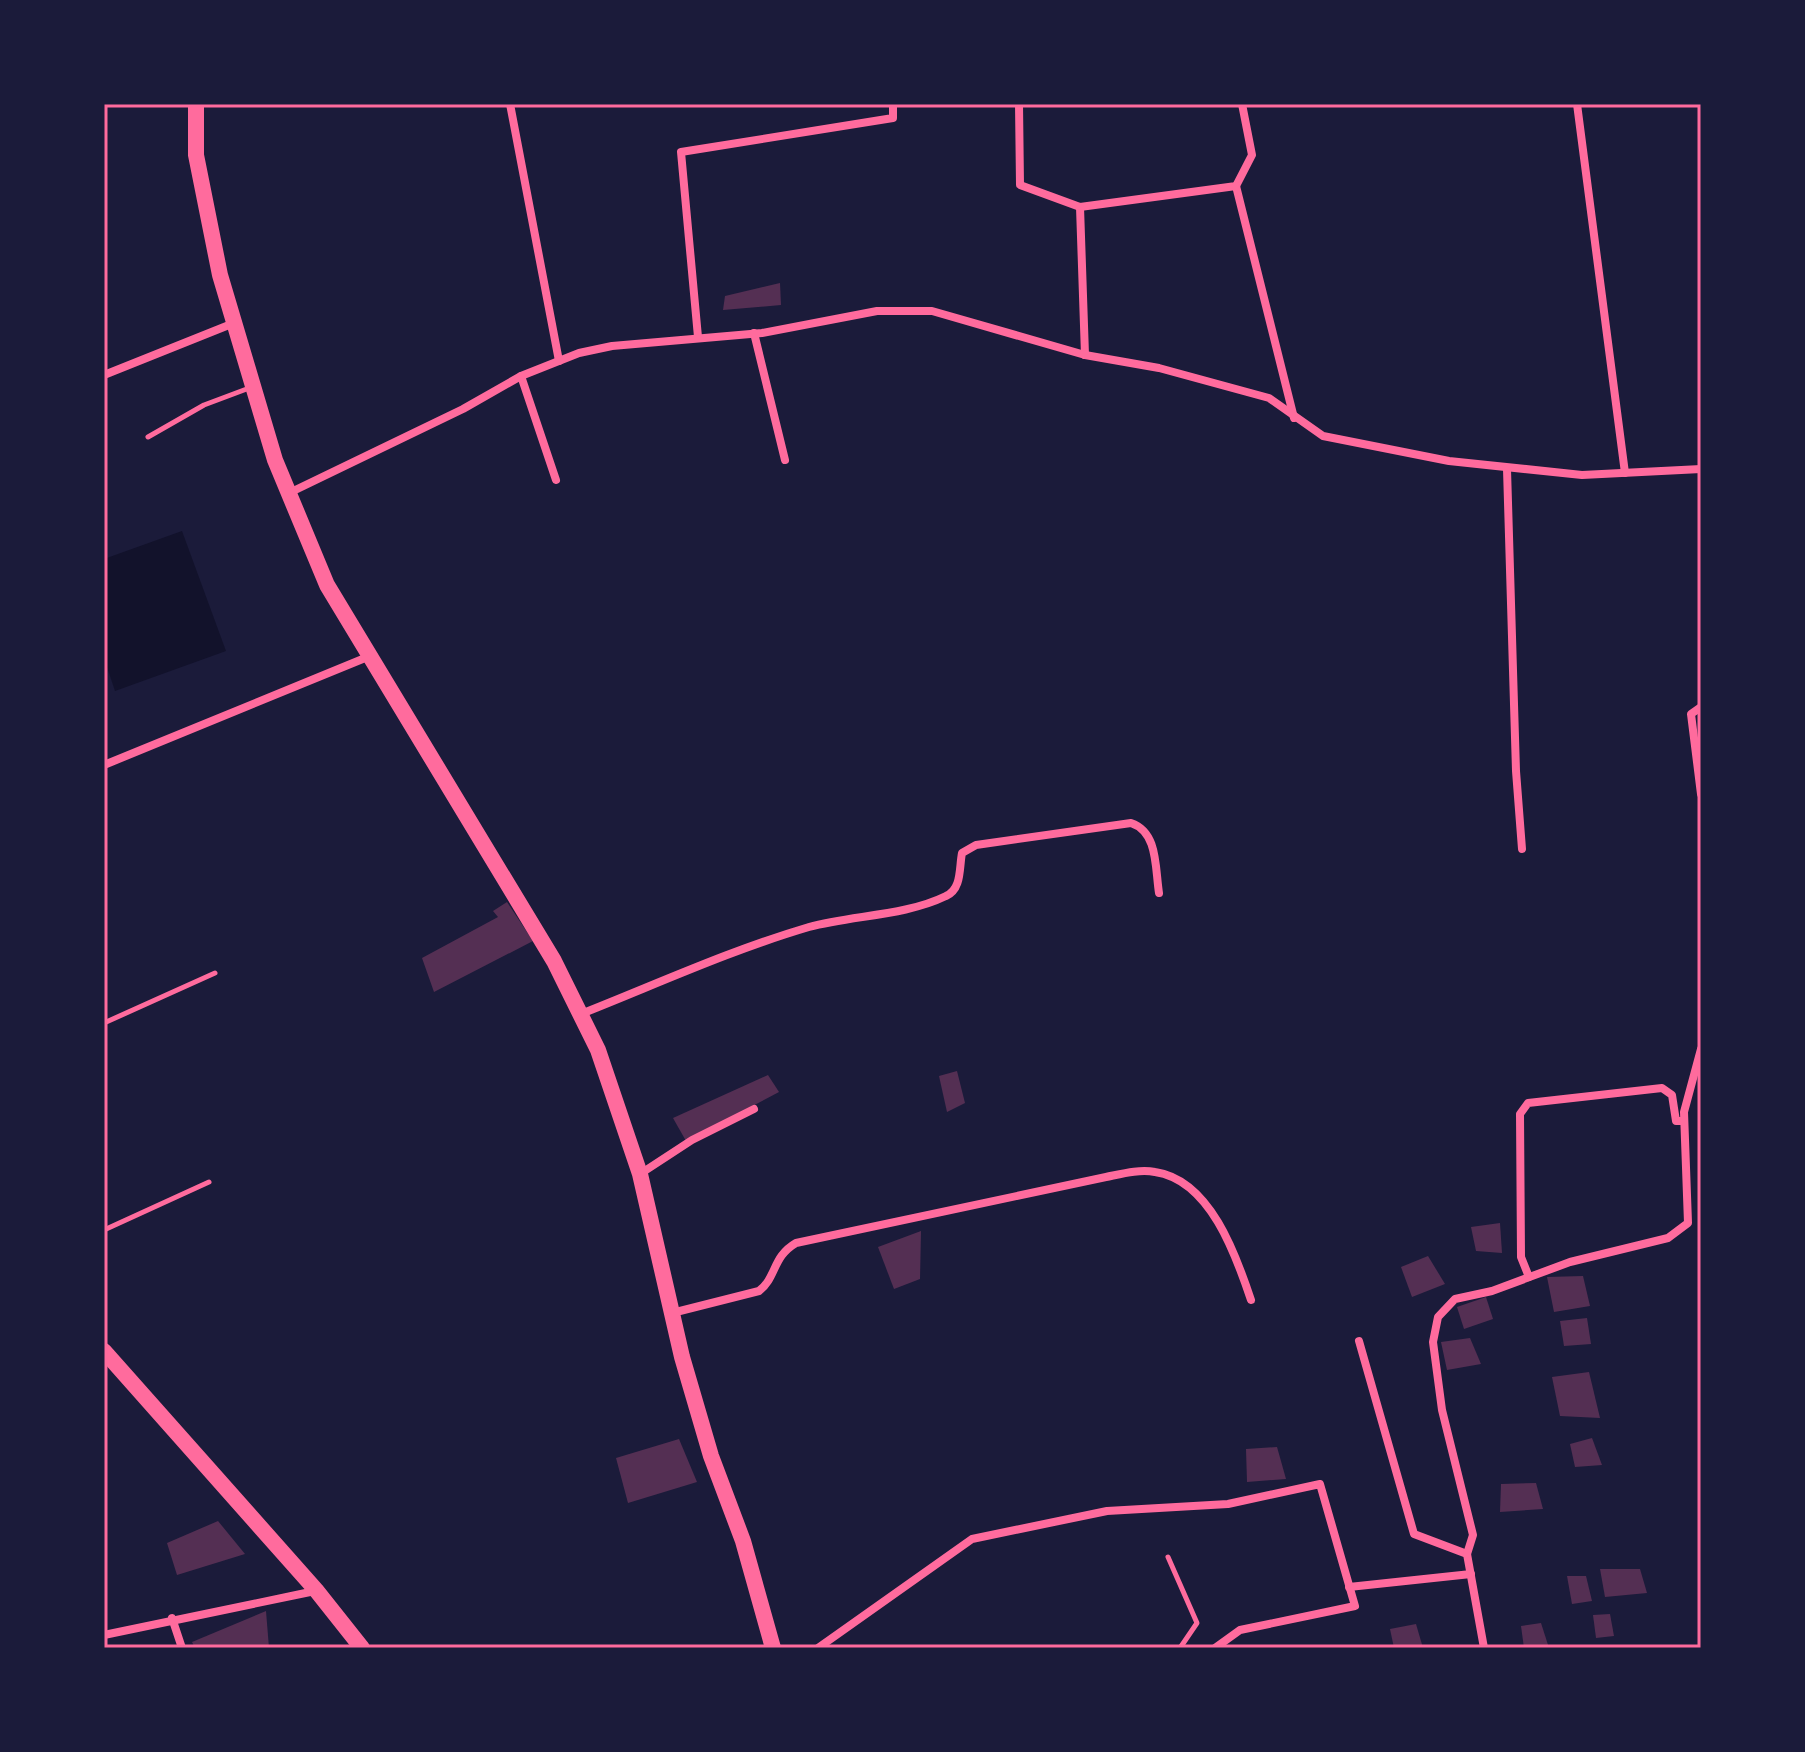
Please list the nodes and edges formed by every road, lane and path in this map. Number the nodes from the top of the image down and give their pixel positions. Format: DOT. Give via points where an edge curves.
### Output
graph roads {
  1 [pos="196,104"];
  2 [pos="510,104"];
  3 [pos="893,104"];
  4 [pos="1019,104"];
  5 [pos="1242,104"];
  6 [pos="1577,104"];
  7 [pos="1236,186"];
  8 [pos="1080,207"];
  9 [pos="234,323"];
  10 [pos="754,333"];
  11 [pos="698,337"];
  12 [pos="1085,355"];
  13 [pos="559,361"];
  14 [pos="104,375"];
  15 [pos="521,376"];
  16 [pos="253,387"];
  17 [pos="1294,419"];
  18 [pos="148,437"];
  19 [pos="785,460"];
  20 [pos="1507,469"];
  21 [pos="1701,469"];
  22 [pos="1625,473"];
  23 [pos="556,480"];
  24 [pos="289,493"];
  25 [pos="370,656"];
  26 [pos="1701,707"];
  27 [pos="104,765"];
  28 [pos="1701,794"];
  29 [pos="1522,849"];
  30 [pos="1159,893"];
  31 [pos="215,973"];
  32 [pos="581,1015"];
  33 [pos="104,1023"];
  34 [pos="1701,1049"];
  35 [pos="754,1109"];
  36 [pos="1684,1121"];
  37 [pos="640,1174"];
  38 [pos="209,1182"];
  39 [pos="104,1230"];
  40 [pos="1529,1277"];
  41 [pos="1251,1300"];
  42 [pos="672,1313"];
  43 [pos="1359,1341"];
  44 [pos="104,1351"];
  45 [pos="1467,1554"];
  46 [pos="1168,1557"];
  47 [pos="1471,1574"];
  48 [pos="1349,1587"];
  49 [pos="316,1590"];
  50 [pos="172,1618"];
  51 [pos="104,1635"];
  52 [pos="182,1648"];
  53 [pos="360,1648"];
  54 [pos="773,1648"];
  55 [pos="818,1648"];
  56 [pos="1180,1648"];
  57 [pos="1215,1648"];
  58 [pos="1484,1648"];
  1 -- 9 [label="main road" via="196,155"];
  2 -- 13 [label="street"];
  3 -- 11 [label="street" via="893,118 681,152"];
  4 -- 8 [label="street" via="1020,185"];
  5 -- 7 [label="street" via="1252,155"];
  6 -- 22 [label="street"];
  7 -- 8 [label="street"];
  7 -- 17 [label="street"];
  8 -- 12 [label="street"];
  9 -- 14 [label="street"];
  9 -- 16 [label="main road"];
  10 -- 11 [label="street"];
  10 -- 12 [label="street" via="877,311 932,311"];
  10 -- 19 [label="street"];
  11 -- 13 [label="street" via="612,346"];
  12 -- 17 [label="street" via="1159,368 1269,398"];
  13 -- 15 [label="street"];
  15 -- 23 [label="street"];
  15 -- 24 [label="street"];
  16 -- 18 [label="lane" via="204,405"];
  16 -- 24 [label="main road"];
  17 -- 20 [label="street" via="1323,436"];
  20 -- 22 [label="street"];
  20 -- 29 [label="street"];
  21 -- 22 [label="street"];
  24 -- 25 [label="main road" via="327,585"];
  25 -- 27 [label="street"];
  25 -- 32 [label="main road" via="554,961"];
  26 -- 28 [label="street" via="1691,714"];
  30 -- 32 [label="street" via="1150,835 1131,823 976,845 962,853 958,884 949,895 767,939"];
  31 -- 33 [label="lane"];
  32 -- 37 [label="main road"];
  34 -- 36 [label="street"];
  35 -- 37 [label="street"];
  36 -- 40 [label="street" via="1688,1223 1668,1238"];
  36 -- 40 [label="street" via="1676,1121 1672,1095 1662,1088 1528,1103 1520,1114 1521,1257"];
  37 -- 42 [label="main road"];
  38 -- 39 [label="lane"];
  40 -- 45 [label="street" via="1455,1299 1438,1317 1433,1342 1442,1410 1473,1535"];
  41 -- 42 [label="street" via="1234,1247 1201,1197 1157,1172 1136,1172 796,1243 781,1251 759,1291"];
  42 -- 54 [label="main road"];
  43 -- 45 [label="street" via="1414,1534"];
  44 -- 49 [label="main road"];
  45 -- 47 [label="street"];
  46 -- 56 [label="lane" via="1197,1623"];
  47 -- 48 [label="street"];
  47 -- 58 [label="street"];
  48 -- 55 [label="street" via="1320,1484 1228,1504 1107,1511 972,1539"];
  48 -- 57 [label="street" via="1355,1606 1240,1630"];
  49 -- 50 [label="street"];
  49 -- 53 [label="main road"];
  50 -- 51 [label="street"];
  50 -- 52 [label="street"];
}
